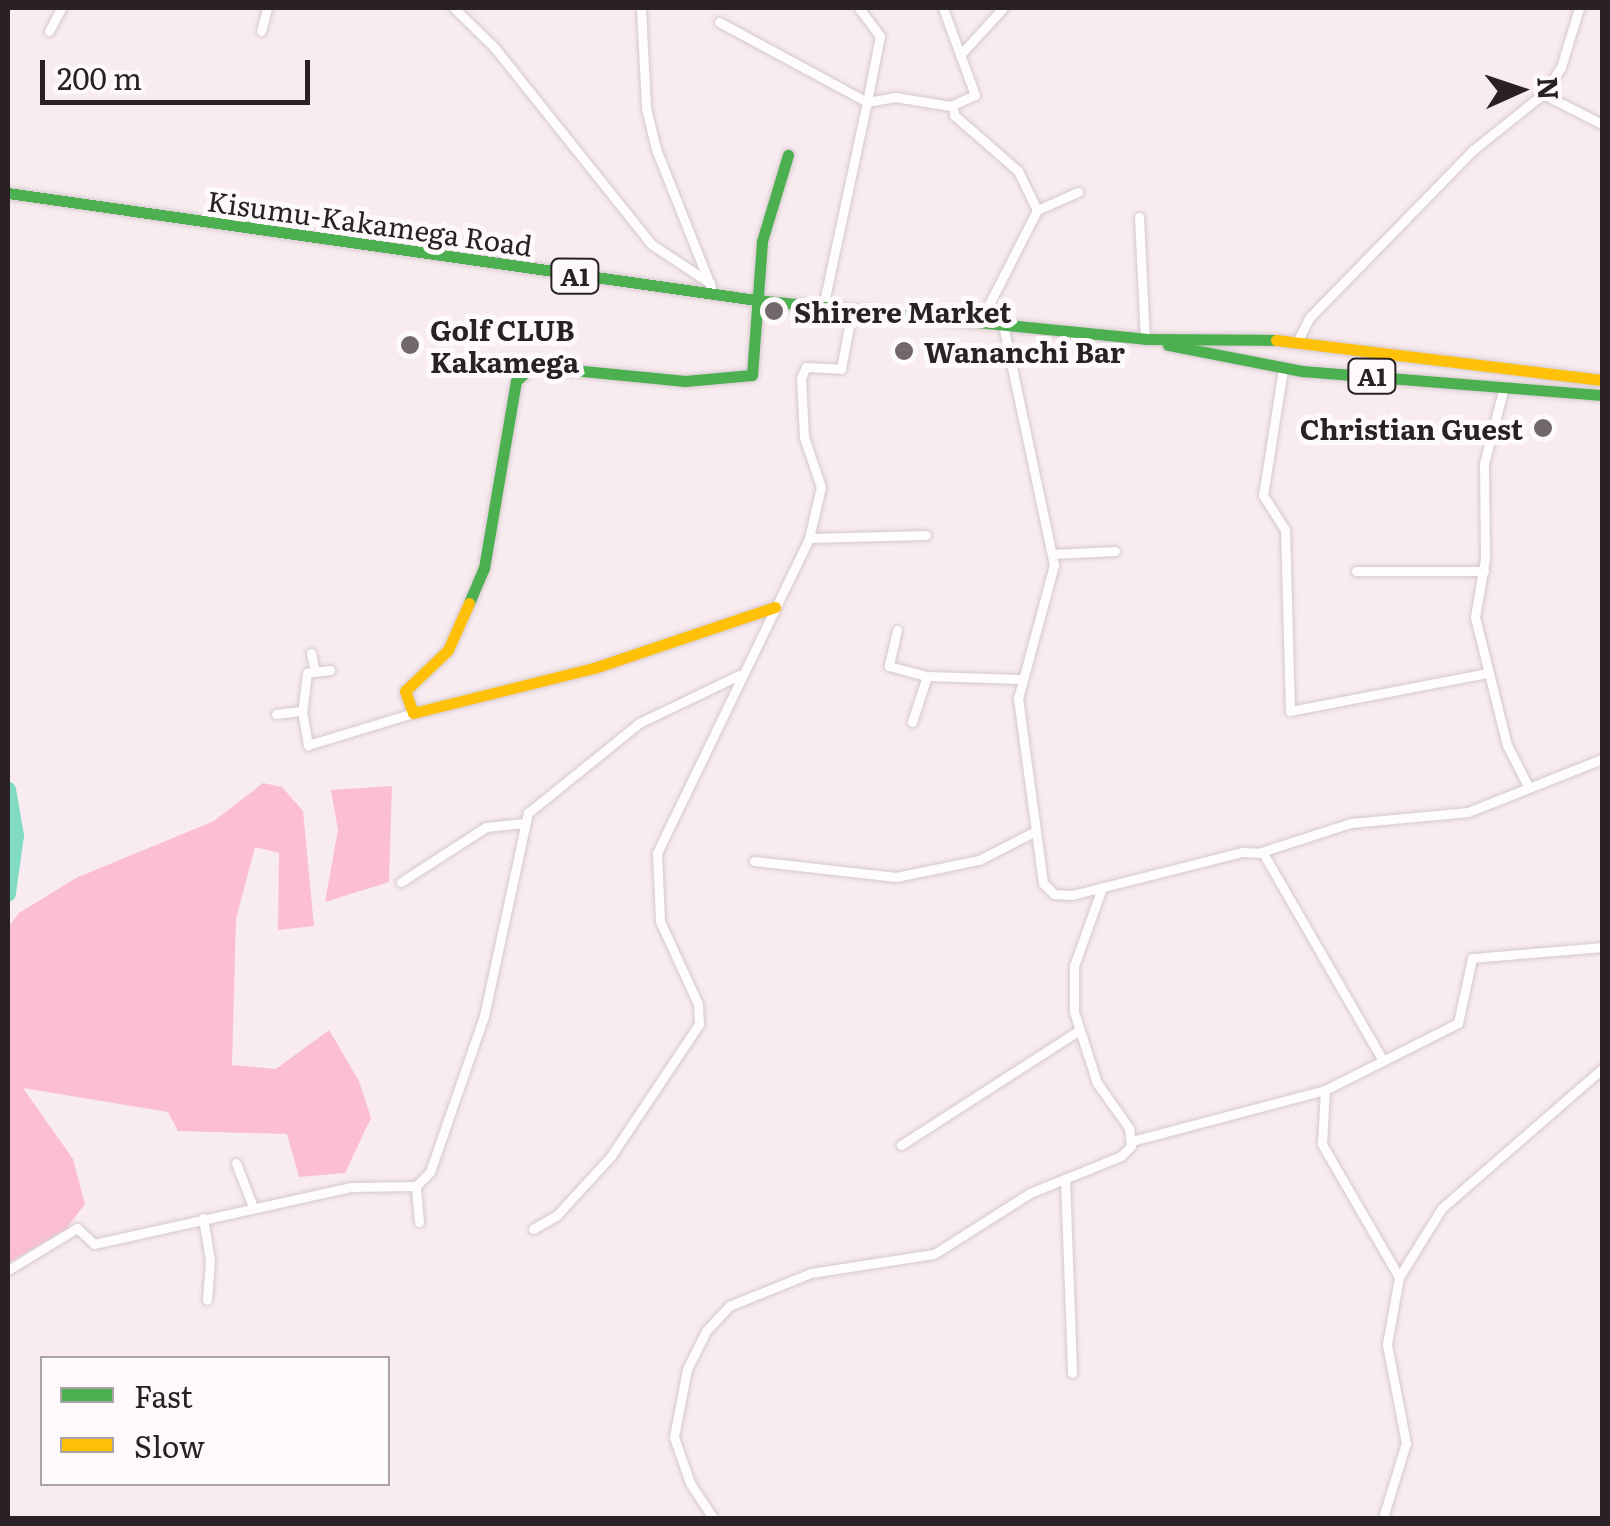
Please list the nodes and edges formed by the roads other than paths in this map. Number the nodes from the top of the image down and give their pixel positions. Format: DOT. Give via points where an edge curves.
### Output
graph roads {
  1 [pos="61,8"];
  2 [pos="267,8"];
  3 [pos="640,8"];
  4 [pos="859,8"];
  5 [pos="943,8"];
  6 [pos="1003,8"];
  7 [pos="1579,8"];
  8 [pos="458,10"];
  9 [pos="720,22"];
  10 [pos="49,30"];
  11 [pos="261,31"];
  12 [pos="960,54"];
  13 [pos="1543,94"];
  14 [pos="867,102"];
  15 [pos="954,105"];
  16 [pos="1602,124"];
  17 [pos="788,155"];
  18 [pos="1078,192"];
  19 [pos="8,193"];
  20 [pos="1037,210"];
  21 [pos="1140,216"];
  22 [pos="711,289"];
  23 [pos="756,300"];
  24 [pos="823,307"];
  25 [pos="852,310"];
  26 [pos="980,322"];
  27 [pos="1004,325"];
  28 [pos="1145,340"];
  29 [pos="1298,340"];
  30 [pos="1327,343"];
  31 [pos="1283,369"];
  32 [pos="1324,373"];
  33 [pos="1602,380"];
  34 [pos="1504,384"];
  35 [pos="1602,395"];
  36 [pos="926,536"];
  37 [pos="809,538"];
  38 [pos="1115,551"];
  39 [pos="1053,554"];
  40 [pos="1356,570"];
  41 [pos="1484,571"];
  42 [pos="776,607"];
  43 [pos="897,630"];
  44 [pos="311,653"];
  45 [pos="330,670"];
  46 [pos="314,672"];
  47 [pos="1488,673"];
  48 [pos="739,674"];
  49 [pos="927,676"];
  50 [pos="1021,679"];
  51 [pos="302,711"];
  52 [pos="413,713"];
  53 [pos="276,714"];
  54 [pos="912,722"];
  55 [pos="1602,759"];
  56 [pos="1528,786"];
  57 [pos="525,823"];
  58 [pos="1034,832"];
  59 [pos="1260,852"];
  60 [pos="754,860"];
  61 [pos="401,882"];
  62 [pos="1102,888"];
  63 [pos="1602,948"];
  64 [pos="1078,1031"];
  65 [pos="1382,1059"];
  66 [pos="1602,1069"];
  67 [pos="1325,1090"];
  68 [pos="1132,1141"];
  69 [pos="900,1146"];
  70 [pos="236,1164"];
  71 [pos="1065,1179"];
  72 [pos="416,1186"];
  73 [pos="253,1208"];
  74 [pos="203,1218"];
  75 [pos="418,1222"];
  76 [pos="534,1229"];
  77 [pos="8,1270"];
  78 [pos="1399,1276"];
  79 [pos="207,1300"];
  80 [pos="1072,1373"];
  81 [pos="713,1518"];
  82 [pos="1383,1518"];
  1 -- 10 [label="street"];
  2 -- 11 [label="street"];
  3 -- 22 [label="street" via="646,108 656,149"];
  4 -- 14 [label="street" via="880,36"];
  5 -- 12 [label="street"];
  6 -- 12 [label="street"];
  7 -- 13 [label="street" via="1561,67"];
  8 -- 22 [label="street" via="651,244"];
  9 -- 14 [label="street"];
  12 -- 15 [label="street" via="974,95"];
  13 -- 16 [label="street"];
  13 -- 29 [label="street" via="1473,150 1309,318"];
  14 -- 15 [label="street" via="896,97"];
  14 -- 24 [label="street"];
  15 -- 20 [label="street" via="954,115 1018,171"];
  17 -- 23 [label="main road" via="762,240"];
  18 -- 20 [label="street"];
  19 -- 22 [label="main road, Kisumu-Kakamega Road / A1"];
  20 -- 26 [label="street"];
  21 -- 28 [label="street"];
  22 -- 23 [label="main road, Kisumu-Kakamega Road / A1"];
  23 -- 24 [label="main road, Kisumu-Kakamega Road / A1"];
  23 -- 52 [label="main road" via="754,372 739,381 532,366 516,381 484,568 448,650 405,691"];
  24 -- 25 [label="main road, Kisumu-Kakamega Road / A1"];
  25 -- 26 [label="main road, Kisumu-Kakamega Road / A1"];
  25 -- 37 [label="street" via="841,369 806,367 800,378 804,437 821,487"];
  26 -- 27 [label="main road, Kisumu-Kakamega Road / A1"];
  27 -- 28 [label="main road, Kisumu-Kakamega Road / A1"];
  27 -- 39 [label="street"];
  28 -- 29 [label="main road, Kisumu-Kakamega Road / A1"];
  28 -- 31 [label="main road, Kisumu-Kakamega Road / A1"];
  29 -- 30 [label="main road, Kisumu-Kakamega Road / A1"];
  30 -- 32 [label="main road"];
  30 -- 33 [label="main road, Kisumu-Kakamega Road / A1"];
  31 -- 32 [label="main road, Kisumu-Kakamega Road / A1"];
  31 -- 47 [label="street" via="1263,496 1285,530 1290,711"];
  32 -- 34 [label="main road, Kisumu-Kakamega Road / A1"];
  34 -- 35 [label="main road, Kisumu-Kakamega Road / A1"];
  34 -- 41 [label="street" via="1484,464"];
  36 -- 37 [label="street"];
  37 -- 42 [label="street"];
  38 -- 39 [label="street"];
  39 -- 50 [label="street" via="1052,583"];
  40 -- 41 [label="street"];
  41 -- 47 [label="street" via="1476,617"];
  42 -- 48 [label="street"];
  42 -- 52 [label="main road" via="594,668"];
  43 -- 49 [label="street" via="889,666"];
  44 -- 46 [label="street"];
  45 -- 46 [label="street"];
  46 -- 51 [label="street" via="306,673"];
  47 -- 56 [label="street" via="1507,745"];
  48 -- 57 [label="street" via="610,742 542,797"];
  48 -- 76 [label="street" via="657,854 660,921 698,1004 700,1024 611,1156 557,1215"];
  49 -- 50 [label="street"];
  49 -- 54 [label="street"];
  50 -- 58 [label="street" via="1018,723"];
  51 -- 52 [label="street" via="308,745"];
  51 -- 53 [label="street"];
  55 -- 56 [label="street"];
  56 -- 59 [label="street" via="1455,815 1351,823"];
  57 -- 61 [label="street" via="473,834"];
  57 -- 72 [label="street" via="484,1016 430,1172"];
  58 -- 60 [label="street" via="979,860 896,877"];
  58 -- 62 [label="street" via="1043,882 1054,894"];
  59 -- 62 [label="street"];
  59 -- 65 [label="street"];
  62 -- 64 [label="street" via="1074,966"];
  63 -- 65 [label="street" via="1472,958 1458,1023"];
  64 -- 68 [label="street" via="1097,1082"];
  64 -- 69 [label="street"];
  65 -- 67 [label="street"];
  66 -- 78 [label="street" via="1442,1208"];
  67 -- 68 [label="street"];
  67 -- 78 [label="street" via="1322,1144"];
  68 -- 71 [label="street" via="1121,1156"];
  70 -- 73 [label="street"];
  71 -- 80 [label="street"];
  71 -- 81 [label="street" via="1030,1193 934,1254 796,1278 744,1298 714,1320 687,1369 674,1437 690,1483"];
  72 -- 73 [label="street" via="352,1187"];
  72 -- 75 [label="street"];
  73 -- 74 [label="street"];
  74 -- 77 [label="street" via="94,1244 77,1228"];
  74 -- 79 [label="street"];
  78 -- 82 [label="street" via="1387,1344 1406,1442"];
}
